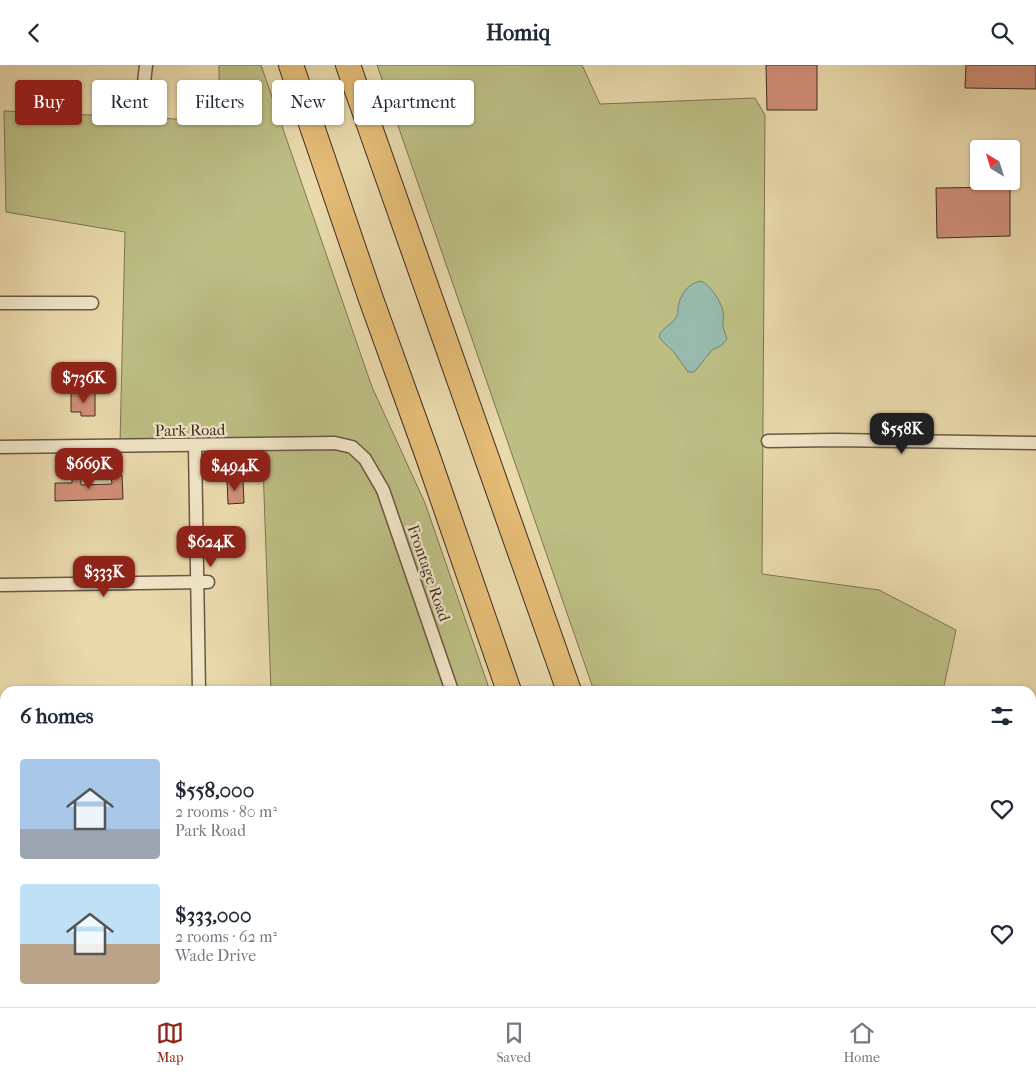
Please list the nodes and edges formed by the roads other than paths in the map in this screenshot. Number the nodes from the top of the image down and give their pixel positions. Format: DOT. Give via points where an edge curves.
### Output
graph roads {
  1 [pos="146,65"];
  2 [pos="291,65"];
  3 [pos="348,65"];
  4 [pos="144,80"];
  5 [pos="0,303"];
  6 [pos="92,303"];
  7 [pos="768,441"];
  8 [pos="1036,443"];
  9 [pos="195,446"];
  10 [pos="0,447"];
  11 [pos="371,467"];
  12 [pos="203,582"];
  13 [pos="0,585"];
  14 [pos="199,686"];
  15 [pos="450,686"];
  16 [pos="506,686"];
  17 [pos="567,686"];
  1 -- 4 [label="street"];
  2 -- 16 [label="highway"];
  3 -- 17 [label="highway"];
  5 -- 6 [label="street"];
  7 -- 8 [label="street"];
  9 -- 10 [label="street, Park Road"];
  9 -- 11 [label="street, Park Road" via="336,443 352,447"];
  9 -- 12 [label="street"];
  11 -- 15 [label="street, Frontage Road" via="383,490"];
  12 -- 13 [label="street"];
  12 -- 14 [label="street"];
}
